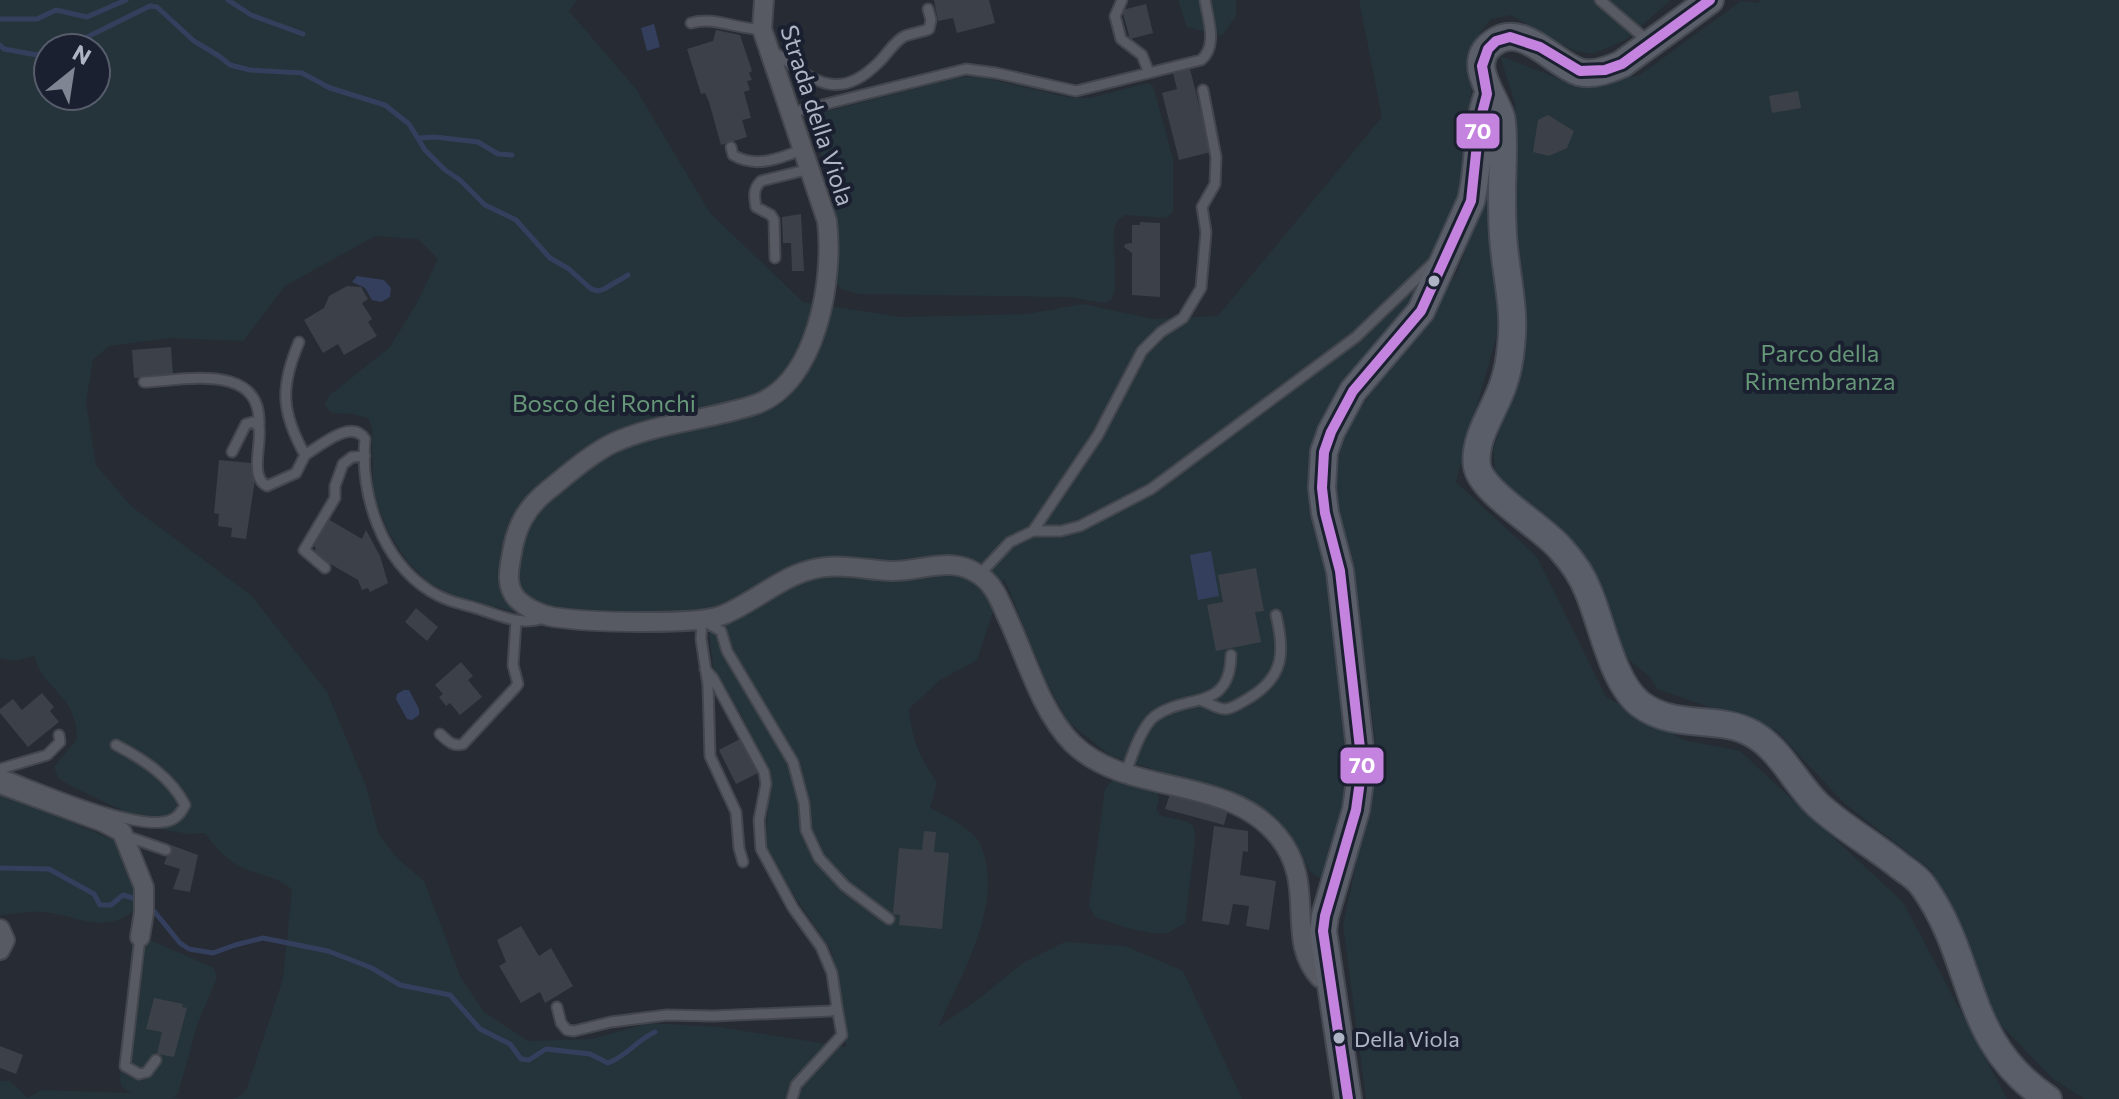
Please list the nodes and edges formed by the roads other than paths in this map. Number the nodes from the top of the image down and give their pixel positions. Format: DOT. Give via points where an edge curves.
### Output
graph roads {
  1 [pos="764,0"];
  2 [pos="1122,0"];
  3 [pos="1205,0"];
  4 [pos="1600,0"];
  5 [pos="1710,0"];
  6 [pos="928,9"];
  7 [pos="691,23"];
  8 [pos="765,38"];
  9 [pos="1651,43"];
  10 [pos="1149,73"];
  11 [pos="1203,90"];
  12 [pos="1488,94"];
  13 [pos="790,113"];
  14 [pos="731,147"];
  15 [pos="804,149"];
  16 [pos="810,169"];
  17 [pos="1451,246"];
  18 [pos="775,258"];
  19 [pos="299,342"];
  20 [pos="144,382"];
  21 [pos="259,427"];
  22 [pos="232,452"];
  23 [pos="305,455"];
  24 [pos="365,456"];
  25 [pos="1033,531"];
  26 [pos="325,568"];
  27 [pos="980,574"];
  28 [pos="1276,615"];
  29 [pos="551,616"];
  30 [pos="702,620"];
  31 [pos="516,621"];
  32 [pos="1231,655"];
  33 [pos="705,669"];
  34 [pos="1202,701"];
  35 [pos="440,734"];
  36 [pos="59,735"];
  37 [pos="116,745"];
  38 [pos="0,771"];
  39 [pos="1126,772"];
  40 [pos="0,784"];
  41 [pos="126,836"];
  42 [pos="166,850"];
  43 [pos="743,862"];
  44 [pos="889,919"];
  45 [pos="0,929"];
  46 [pos="140,937"];
  47 [pos="0,950"];
  48 [pos="1331,980"];
  49 [pos="557,1007"];
  50 [pos="837,1007"];
  51 [pos="156,1060"];
  52 [pos="792,1099"];
  53 [pos="1348,1099"];
  54 [pos="2048,1099"];
  1 -- 8 [label="street, Strada della Viola"];
  2 -- 10 [label="lane" via="1115,16 1121,39 1142,55"];
  3 -- 10 [label="lane" via="1209,54"];
  4 -- 9 [label="lane"];
  5 -- 9 [label="street"];
  6 -- 8 [label="lane" via="929,29 905,36 866,73 837,86 817,82"];
  7 -- 8 [label="lane" via="702,20"];
  8 -- 13 [label="street, Strada della Viola"];
  9 -- 12 [label="street" via="1622,64 1590,73 1567,66 1535,45 1505,37 1485,52 1482,75"];
  10 -- 13 [label="lane" via="1076,91 966,69"];
  11 -- 25 [label="lane" via="1216,157 1215,184 1202,207 1206,232 1201,288 1183,318 1142,351 1098,435"];
  12 -- 17 [label="street" via="1474,188"];
  12 -- 54 [label="street" via="1501,117 1512,340 1504,384 1479,444 1478,472 1577,570 1636,702 1679,721 1754,734 1815,802 1922,884 1953,941 1977,1012 1997,1051"];
  13 -- 15 [label="street, Strada della Viola"];
  14 -- 15 [label="lane" via="743,161 763,162"];
  15 -- 16 [label="street, Strada della Viola"];
  16 -- 18 [label="lane" via="756,186 756,207 774,220"];
  16 -- 29 [label="street, Strada della Viola" via="830,242 822,311 796,371 772,397 755,405 610,445 530,507 513,543 509,584 527,607"];
  17 -- 25 [label="lane" via="1356,337 1151,489 1080,526"];
  17 -- 48 [label="street" via="1421,311 1353,391 1324,452 1322,488 1340,571 1362,766 1356,810 1325,916 1324,951"];
  19 -- 23 [label="lane" via="285,396 287,417"];
  20 -- 21 [label="lane" via="236,382 256,398"];
  21 -- 22 [label="lane" via="246,424"];
  21 -- 23 [label="lane" via="261,483 267,486 296,473"];
  23 -- 24 [label="lane" via="354,429 365,439"];
  24 -- 26 [label="lane" via="343,464 335,498 304,550"];
  24 -- 31 [label="lane, Strada della Viola" via="368,503 411,576 453,603"];
  25 -- 27 [label="lane" via="1010,542"];
  27 -- 30 [label="street, Strada della Viola" via="930,564 889,571 817,569 722,616"];
  27 -- 39 [label="street" via="999,598 1060,729 1086,754"];
  28 -- 34 [label="lane" via="1281,649 1266,687 1229,709"];
  29 -- 30 [label="street, Strada della Viola"];
  29 -- 31 [label="lane, Strada della Viola" via="531,623"];
  30 -- 33 [label="lane"];
  30 -- 44 [label="lane" via="721,631 727,651 793,762 806,830 819,858 845,886"];
  31 -- 35 [label="lane" via="513,665 518,684 463,744 450,743"];
  32 -- 34 [label="lane" via="1222,689"];
  33 -- 43 [label="lane" via="710,756 736,812"];
  33 -- 50 [label="lane" via="764,772 761,849 821,947"];
  34 -- 39 [label="lane" via="1153,718"];
  36 -- 38 [label="lane" via="60,742 47,755"];
  37 -- 38 [label="lane" via="141,758 170,784 185,805 181,813 158,823 120,818"];
  39 -- 48 [label="street" via="1239,805 1274,831 1288,848 1301,882 1305,955 1320,978"];
  40 -- 41 [label="street" via="103,822"];
  41 -- 42 [label="lane"];
  41 -- 46 [label="street" via="144,887"];
  45 -- 47 [label="street" via="5,940"];
  46 -- 51 [label="lane" via="125,1066 139,1074"];
  48 -- 53 [label="street"];
  49 -- 50 [label="lane" via="561,1023 574,1031 667,1015"];
  50 -- 52 [label="lane" via="842,1035 796,1085"];
}
